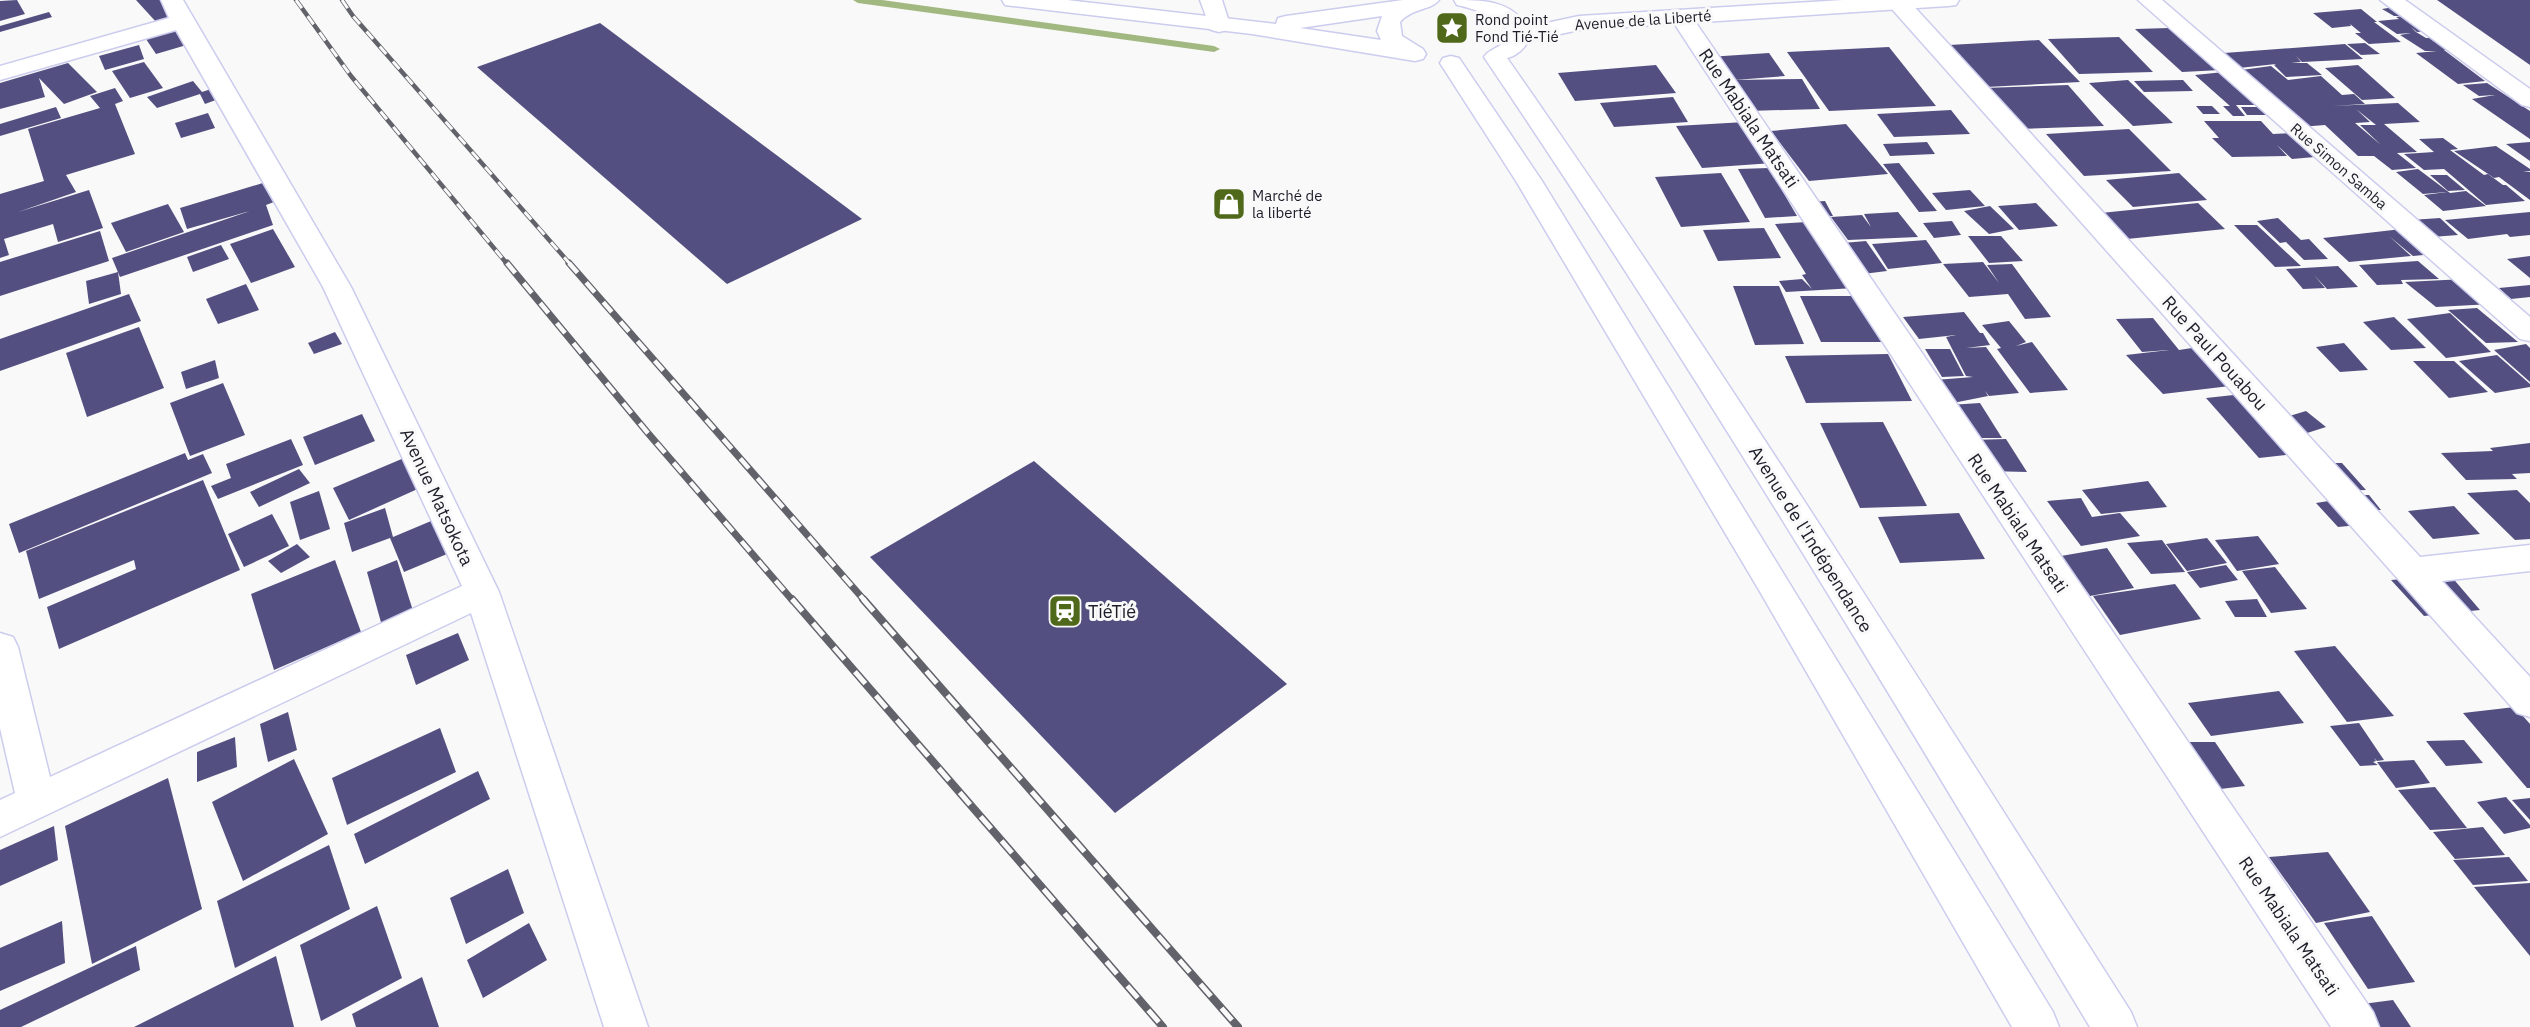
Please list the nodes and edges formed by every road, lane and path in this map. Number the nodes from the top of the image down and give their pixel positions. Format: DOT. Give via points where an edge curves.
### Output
graph roads {
  1 [pos="1013,0"];
  2 [pos="1211,0"];
  3 [pos="1948,0"];
  4 [pos="2149,0"];
  5 [pos="2391,0"];
  6 [pos="1474,1"];
  7 [pos="1418,2"];
  8 [pos="1899,3"];
  9 [pos="1782,5"];
  10 [pos="177,11"];
  11 [pos="1681,17"];
  12 [pos="1219,26"];
  13 [pos="1252,27"];
  14 [pos="1507,36"];
  15 [pos="1407,51"];
  16 [pos="1451,63"];
  17 [pos="0,73"];
  18 [pos="2530,100"];
  19 [pos="2530,332"];
  20 [pos="2530,558"];
  21 [pos="2412,571"];
  22 [pos="482,592"];
  23 [pos="0,647"];
  24 [pos="2530,702"];
  25 [pos="36,801"];
  26 [pos="0,819"];
  27 [pos="626,1027"];
  28 [pos="2037,1027"];
  29 [pos="2115,1027"];
  30 [pos="2357,1027"];
  1 -- 12 [label="street"];
  2 -- 12 [label="street"];
  3 -- 8 [label="street, Avenue de la Liberté"];
  4 -- 19 [label="street, Rue Simon Samba"];
  5 -- 18 [label="street"];
  6 -- 14 [label="street"];
  7 -- 13 [label="street"];
  7 -- 15 [label="street" via="1393,14 1387,23 1394,43"];
  8 -- 9 [label="street, Avenue de la Liberté"];
  8 -- 21 [label="street, Rue Paul Pouabou"];
  9 -- 11 [label="street, Avenue de la Liberté"];
  10 -- 17 [label="street"];
  10 -- 22 [label="street, Avenue Matsokota" via="337,287"];
  11 -- 14 [label="street, Avenue de la Liberté" via="1579,23"];
  11 -- 30 [label="street, Rue Mabiala Matsati"];
  12 -- 13 [label="street"];
  13 -- 15 [label="street, Avenue de la Liberté"];
  14 -- 16 [label="street, Avenue de la Liberté" via="1467,63"];
  14 -- 29 [label="street, Avenue de l'Indépendance" via="1572,167 1740,425"];
  15 -- 16 [label="street, Avenue de la Liberté"];
  16 -- 28 [label="street" via="1529,181"];
  20 -- 21 [label="street"];
  21 -- 24 [label="street, Rue Paul Pouabou"];
  22 -- 25 [label="street"];
  22 -- 27 [label="street, Avenue Matsokota"];
  23 -- 25 [label="street"];
  25 -- 26 [label="street"];
}
